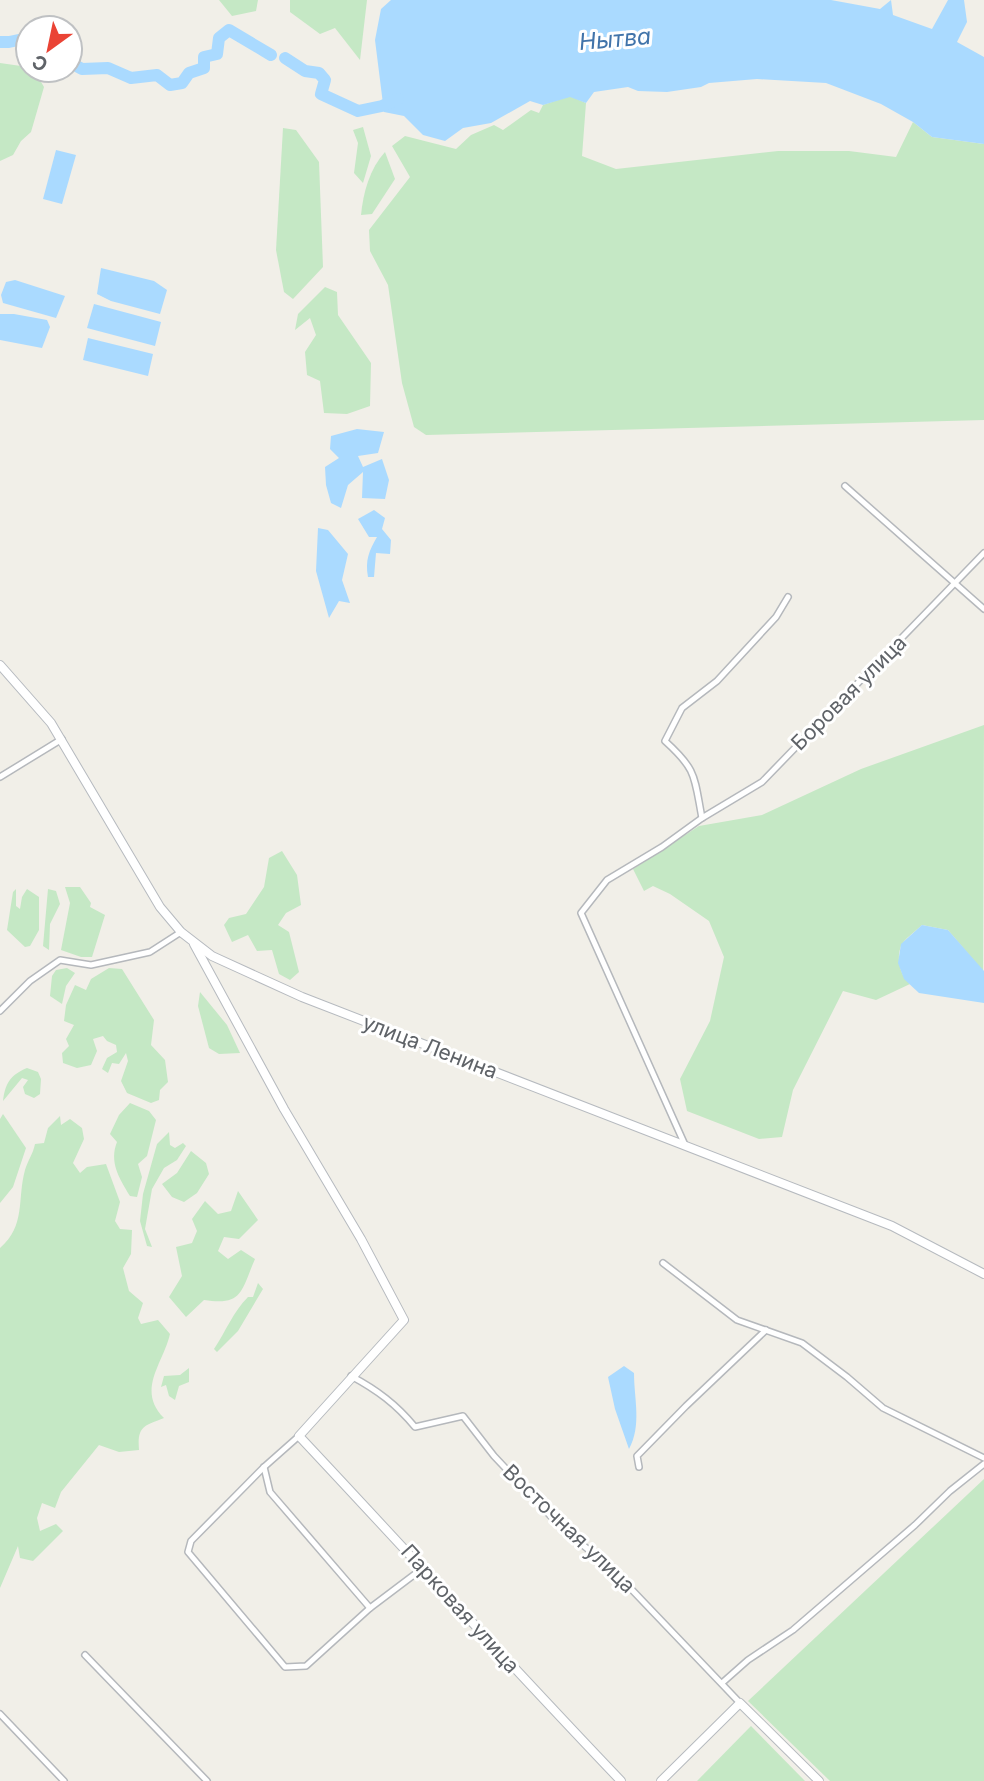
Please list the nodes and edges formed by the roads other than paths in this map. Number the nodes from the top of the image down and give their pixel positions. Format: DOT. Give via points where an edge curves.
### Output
graph roads {
  1 [pos="845,486"];
  2 [pos="984,553"];
  3 [pos="957,584"];
  4 [pos="788,597"];
  5 [pos="984,609"];
  6 [pos="0,665"];
  7 [pos="62,739"];
  8 [pos="0,777"];
  9 [pos="702,817"];
  10 [pos="181,932"];
  11 [pos="193,941"];
  12 [pos="0,1011"];
  13 [pos="686,1148"];
  14 [pos="663,1263"];
  15 [pos="984,1274"];
  16 [pos="766,1330"];
  17 [pos="351,1376"];
  18 [pos="299,1436"];
  19 [pos="984,1458"];
  20 [pos="984,1464"];
  21 [pos="264,1467"];
  22 [pos="639,1467"];
  23 [pos="423,1568"];
  24 [pos="370,1608"];
  25 [pos="85,1655"];
  26 [pos="722,1683"];
  27 [pos="740,1703"];
  28 [pos="0,1714"];
  29 [pos="64,1781"];
  30 [pos="207,1781"];
  31 [pos="621,1781"];
  32 [pos="660,1781"];
  33 [pos="819,1781"];
  1 -- 3 [label="street"];
  2 -- 3 [label="street, Боровая улица"];
  3 -- 5 [label="street"];
  3 -- 9 [label="street, Боровая улица" via="762,782"];
  4 -- 9 [label="street" via="776,617 717,681 682,708 665,741 689,763"];
  6 -- 7 [label="street, улица Ленина"];
  7 -- 8 [label="street"];
  7 -- 10 [label="street, улица Ленина" via="160,907"];
  9 -- 13 [label="street, Боровая улица" via="607,880 581,913"];
  10 -- 11 [label="street, улица Ленина"];
  10 -- 12 [label="street" via="150,952 92,965 60,960"];
  11 -- 13 [label="street, улица Ленина" via="212,956 302,997"];
  11 -- 17 [label="street" via="404,1320"];
  13 -- 15 [label="street, улица Ленина" via="892,1226"];
  14 -- 16 [label="street" via="737,1320"];
  16 -- 19 [label="street" via="802,1343 883,1408"];
  16 -- 22 [label="street" via="637,1456"];
  17 -- 18 [label="street"];
  17 -- 26 [label="street, Восточная улица" via="399,1407 415,1427 463,1416 561,1527 613,1570"];
  18 -- 21 [label="street"];
  18 -- 23 [label="street, Парковая улица"];
  20 -- 26 [label="street" via="793,1630"];
  21 -- 24 [label="street" via="271,1492"];
  21 -- 24 [label="street" via="191,1541 188,1552 285,1667 306,1666"];
  23 -- 24 [label="street"];
  23 -- 31 [label="street, Парковая улица"];
  25 -- 30 [label="street"];
  26 -- 27 [label="street, Восточная улица"];
  27 -- 32 [label="street"];
  27 -- 33 [label="street"];
  28 -- 29 [label="street"];
}
